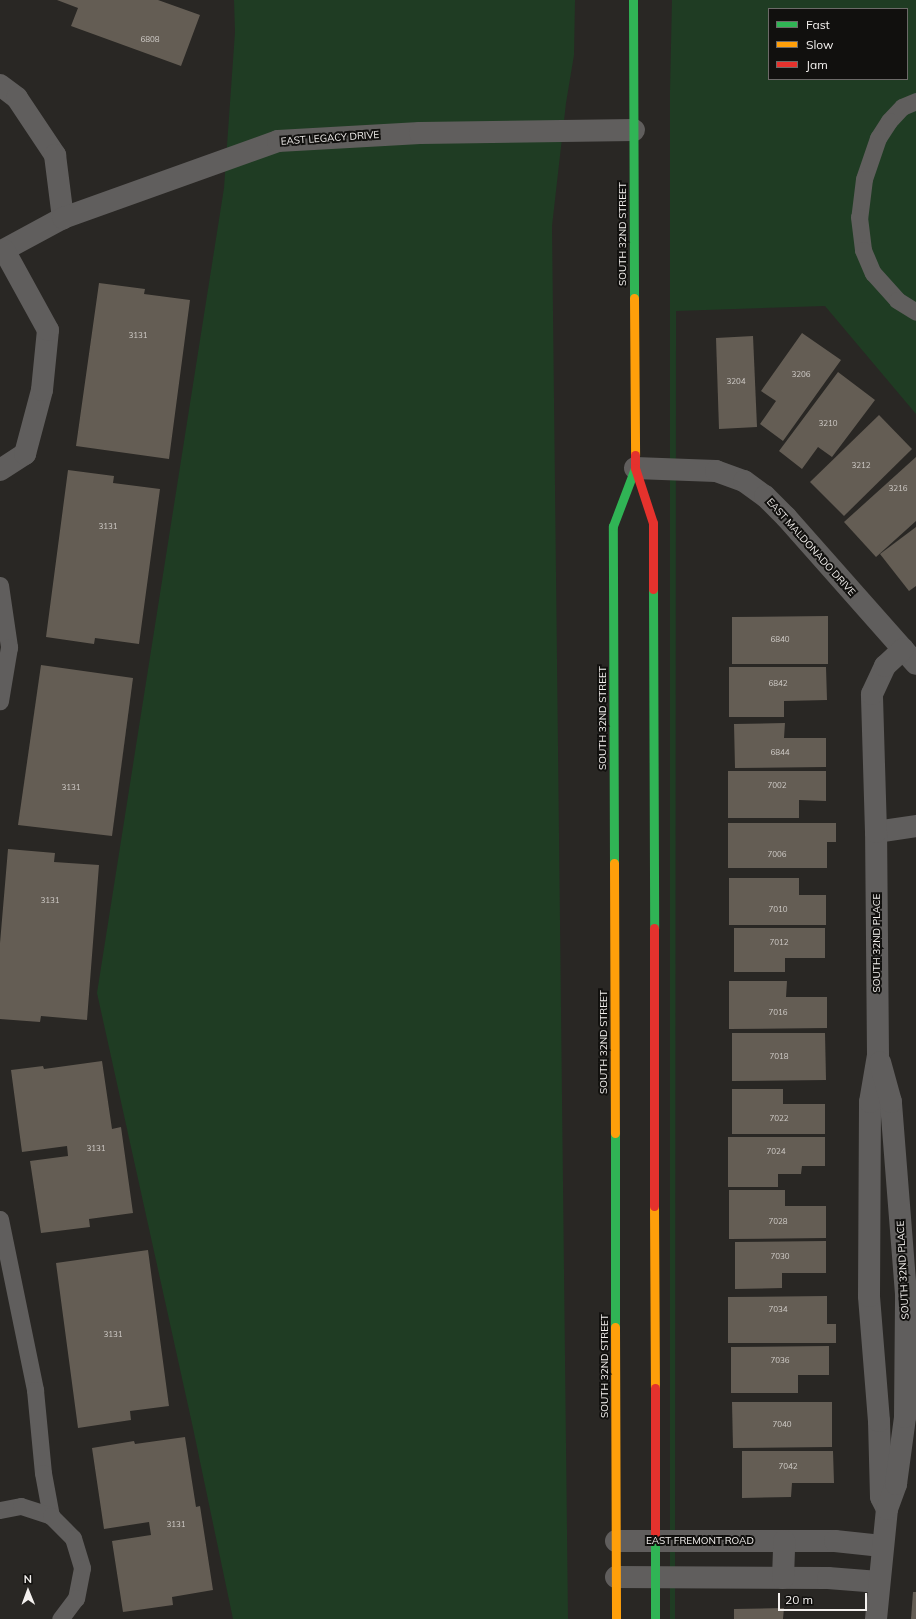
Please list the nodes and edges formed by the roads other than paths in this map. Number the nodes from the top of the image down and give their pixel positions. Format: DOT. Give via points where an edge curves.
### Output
graph roads {
  1 [pos="633,0"];
  2 [pos="0,85"];
  3 [pos="916,101"];
  4 [pos="634,130"];
  5 [pos="63,218"];
  6 [pos="2,251"];
  7 [pos="916,312"];
  8 [pos="635,468"];
  9 [pos="0,470"];
  10 [pos="0,585"];
  11 [pos="910,657"];
  12 [pos="0,701"];
  13 [pos="916,826"];
  14 [pos="876,832"];
  15 [pos="878,1055"];
  16 [pos="0,1219"];
  17 [pos="887,1509"];
  18 [pos="0,1510"];
  19 [pos="51,1516"];
  20 [pos="616,1541"];
  21 [pos="654,1541"];
  22 [pos="784,1541"];
  23 [pos="882,1546"];
  24 [pos="616,1577"];
  25 [pos="655,1578"];
  26 [pos="783,1578"];
  27 [pos="879,1582"];
  28 [pos="60,1619"];
  29 [pos="616,1619"];
  30 [pos="655,1619"];
  31 [pos="876,1619"];
  1 -- 4 [label="main road, SOUTH 32ND STREET"];
  2 -- 5 [label="street" via="17,98 55,155"];
  3 -- 7 [label="lane" via="902,107 889,120 878,138 864,179 859,217 863,250 873,273 897,300"];
  4 -- 5 [label="street, EAST LEGACY DRIVE" via="420,133 278,141"];
  4 -- 8 [label="main road, SOUTH 32ND STREET"];
  5 -- 6 [label="street, EAST LEGACY DRIVE"];
  6 -- 9 [label="street" via="48,330 42,390 25,454"];
  8 -- 11 [label="street, EAST MALDONADO DRIVE" via="716,471 744,481 786,516"];
  8 -- 20 [label="main road, SOUTH 32ND STREET" via="614,526"];
  8 -- 21 [label="main road, SOUTH 32ND STREET" via="653,523"];
  10 -- 12 [label="lane" via="9,647"];
  11 -- 14 [label="street, SOUTH 32ND PLACE" via="885,666 872,694"];
  13 -- 14 [label="street"];
  14 -- 15 [label="street, SOUTH 32ND PLACE"];
  15 -- 17 [label="street, SOUTH 32ND PLACE" via="870,1102 869,1296 880,1422 881,1497"];
  15 -- 17 [label="street, SOUTH 32ND PLACE" via="891,1102 906,1294 905,1417 896,1484"];
  16 -- 19 [label="lane" via="35,1390 43,1473"];
  17 -- 23 [label="street, SOUTH 32ND PLACE"];
  18 -- 19 [label="lane" via="21,1506"];
  19 -- 28 [label="lane" via="73,1538 82,1568 76,1598"];
  20 -- 21 [label="street, EAST FREMONT ROAD"];
  20 -- 24 [label="main road, SOUTH 32ND STREET"];
  21 -- 22 [label="street, EAST FREMONT ROAD"];
  21 -- 25 [label="main road, SOUTH 32ND STREET"];
  22 -- 23 [label="street, EAST FREMONT ROAD" via="835,1541"];
  22 -- 26 [label="street"];
  23 -- 27 [label="street, SOUTH 32ND PLACE"];
  24 -- 25 [label="street"];
  24 -- 29 [label="main road, SOUTH 32ND STREET"];
  25 -- 26 [label="street"];
  25 -- 30 [label="main road, SOUTH 32ND STREET"];
  26 -- 27 [label="street"];
  27 -- 31 [label="street, SOUTH 32ND PLACE"];
}
